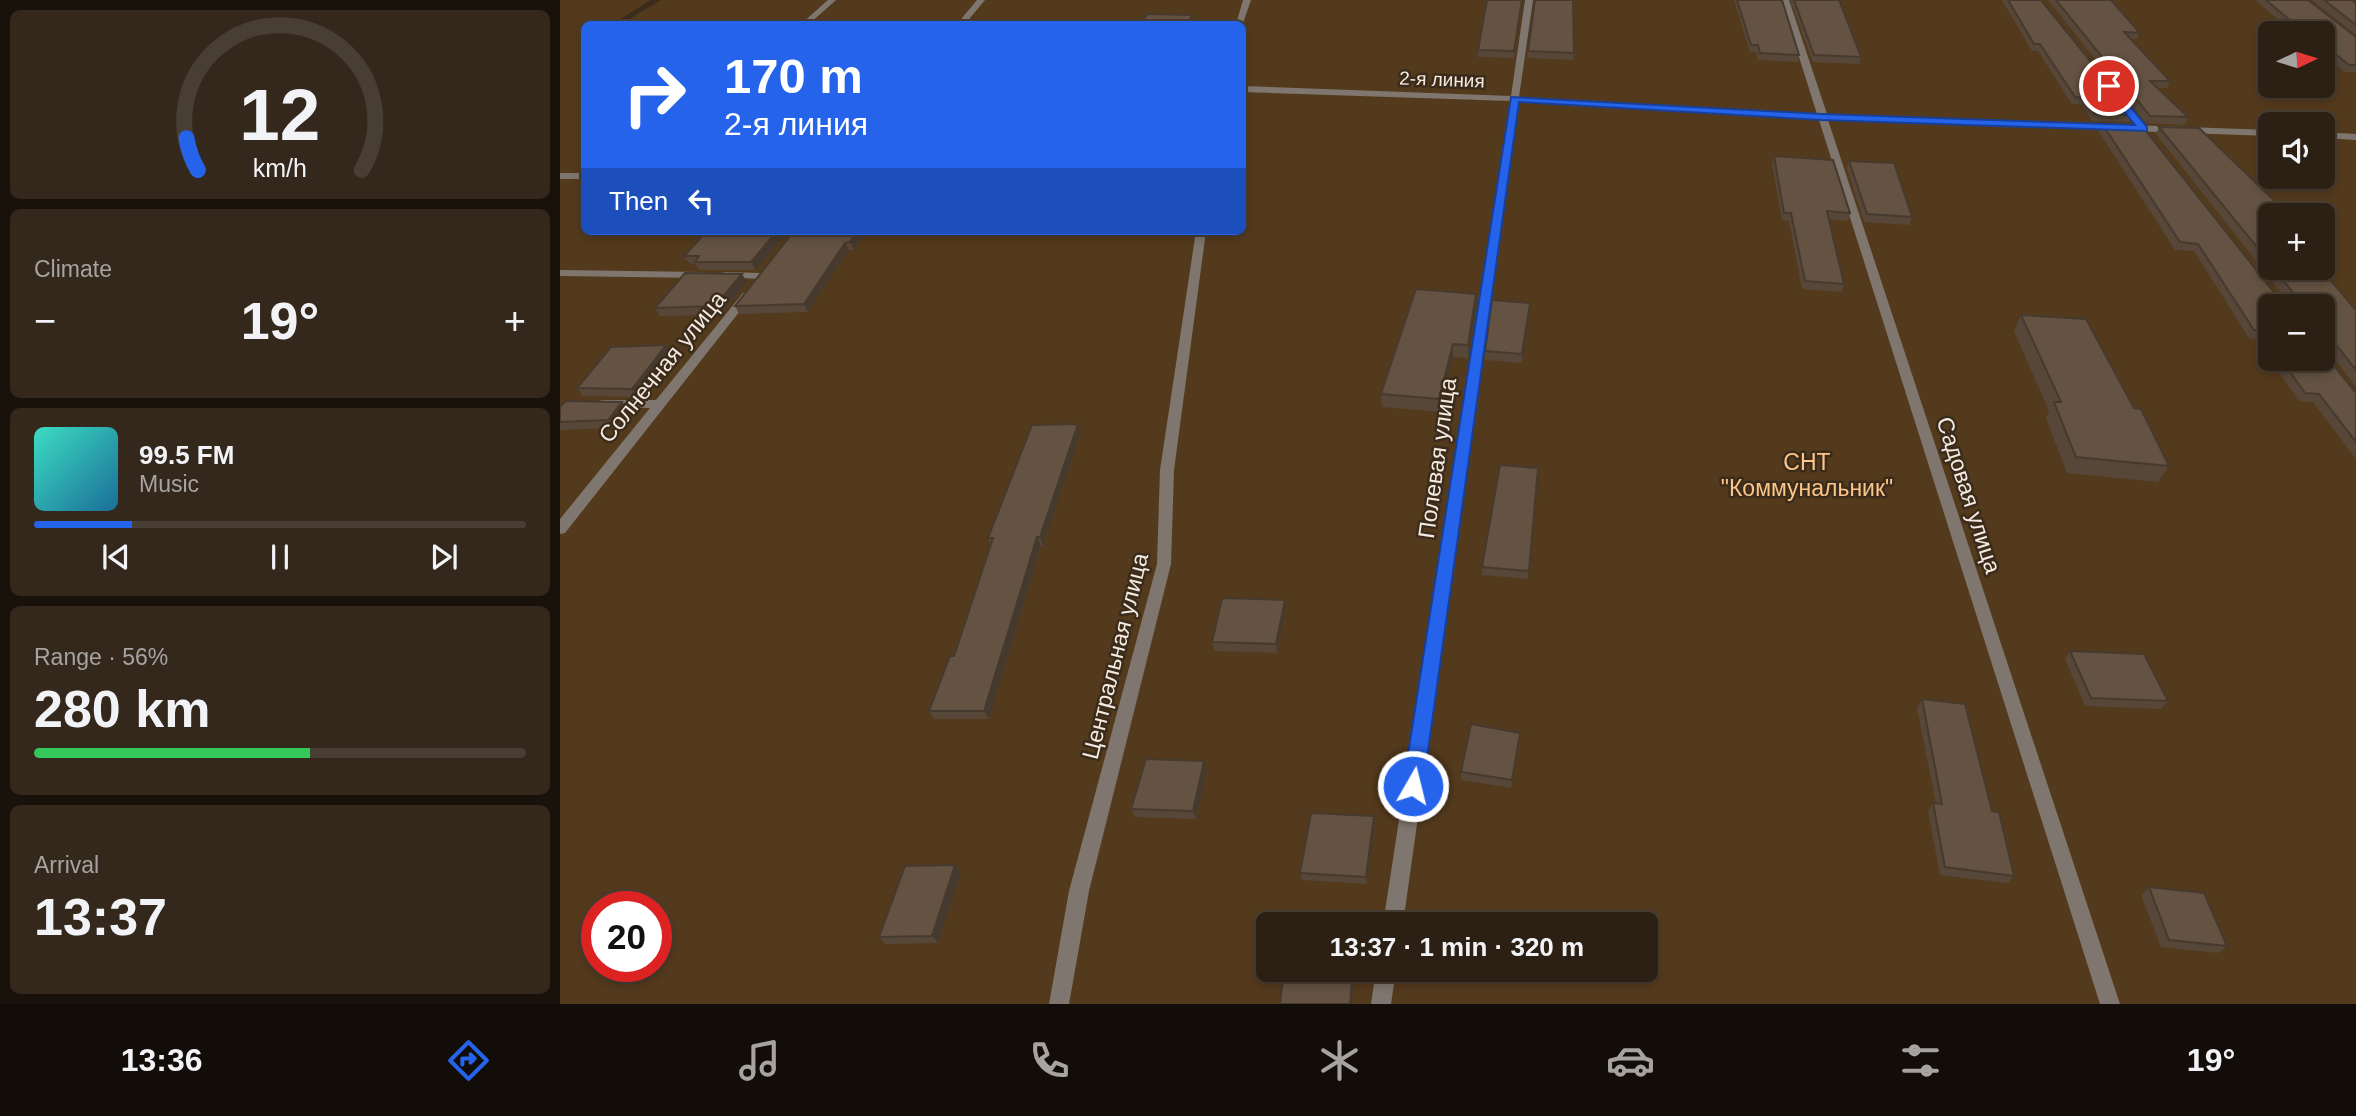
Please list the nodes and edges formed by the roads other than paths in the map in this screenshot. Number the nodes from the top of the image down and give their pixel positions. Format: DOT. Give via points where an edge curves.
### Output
graph roads {
  1 [pos="832,0"];
  2 [pos="981,0"];
  3 [pos="1247,0"];
  4 [pos="1529,0"];
  5 [pos="1785,0"];
  6 [pos="808,21"];
  7 [pos="964,21"];
  8 [pos="1241,21"];
  9 [pos="1246,89"];
  10 [pos="1515,99"];
  11 [pos="1822,117"];
  12 [pos="2134,118"];
  13 [pos="2143,129"];
  14 [pos="2258,134"];
  15 [pos="2335,136"];
  16 [pos="2356,137"];
  17 [pos="2151,139"];
  18 [pos="560,176"];
  19 [pos="581,176"];
  20 [pos="1200,235"];
  21 [pos="560,273"];
  22 [pos="585,403"];
  23 [pos="659,404"];
  24 [pos="560,529"];
  25 [pos="1395,912"];
  26 [pos="1384,982"];
  27 [pos="1059,1004"];
  28 [pos="1381,1004"];
  29 [pos="2110,1004"];
  1 -- 6 [label="street"];
  2 -- 7 [label="street"];
  3 -- 8 [label="street"];
  4 -- 10 [label="street, Полевая улица"];
  5 -- 11 [label="street, Садовая улица"];
  9 -- 10 [label="street, 2-я линия"];
  10 -- 11 [label="street, 2-я линия"];
  10 -- 25 [label="street, Полевая улица"];
  11 -- 13 [label="street, 2-я линия"];
  11 -- 29 [label="street, Садовая улица"];
  12 -- 13 [label="street"];
  13 -- 14 [label="street, 2-я линия"];
  13 -- 17 [label="street"];
  15 -- 16 [label="street"];
  18 -- 19 [label="street"];
  20 -- 27 [label="street, Центральная улица" via="1167,470 1164,564 1079,891"];
  21 -- 23 [label="street, Солнечная улица" via="765,271"];
  22 -- 23 [label="street"];
  23 -- 24 [label="street, Солнечная улица"];
  26 -- 28 [label="street"];
}
